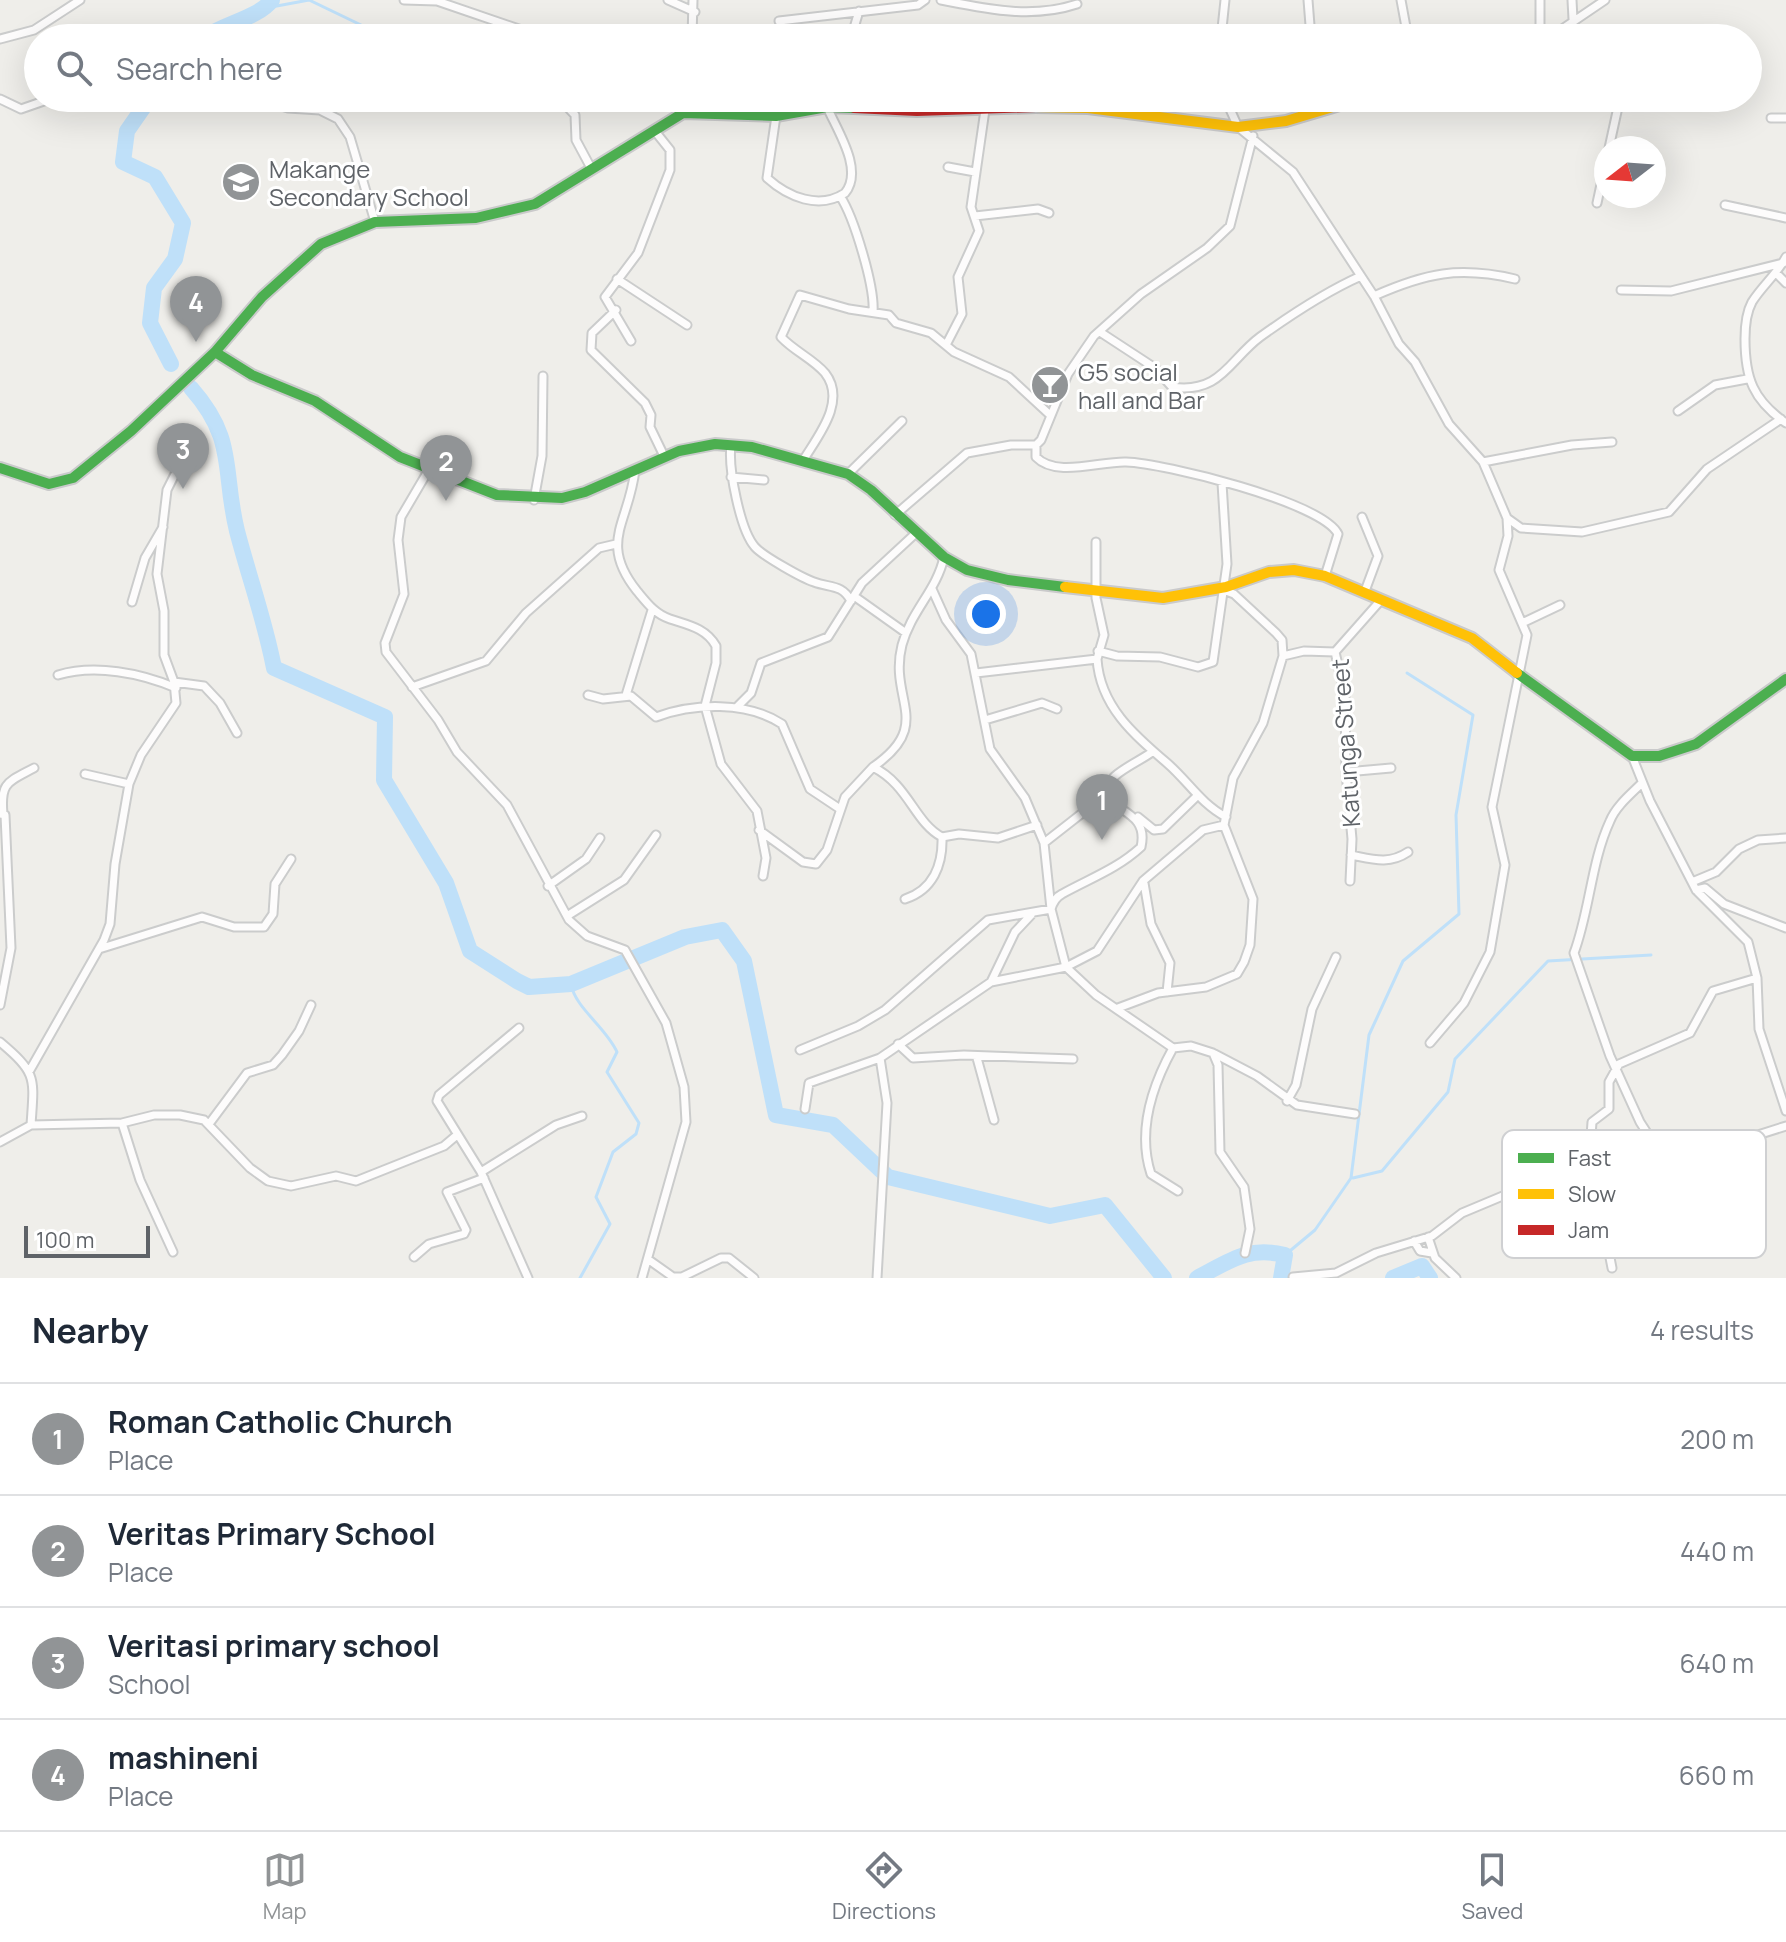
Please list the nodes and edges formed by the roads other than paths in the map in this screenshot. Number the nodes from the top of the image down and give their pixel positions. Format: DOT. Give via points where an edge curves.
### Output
graph roads {
  1 [pos="80,0"];
  2 [pos="404,0"];
  3 [pos="668,0"];
  4 [pos="693,0"];
  5 [pos="925,0"];
  6 [pos="941,0"];
  7 [pos="1029,0"];
  8 [pos="1225,0"];
  9 [pos="1308,0"];
  10 [pos="1401,0"];
  11 [pos="1540,0"];
  12 [pos="1572,0"];
  13 [pos="1605,0"];
  14 [pos="873,4"];
  15 [pos="1077,4"];
  16 [pos="859,11"];
  17 [pos="695,12"];
  18 [pos="1029,13"];
  19 [pos="779,21"];
  20 [pos="1576,23"];
  21 [pos="43,24"];
  22 [pos="501,24"];
  23 [pos="694,24"];
  24 [pos="855,24"];
  25 [pos="1222,24"];
  26 [pos="1310,24"];
  27 [pos="1405,24"];
  28 [pos="1540,24"];
  29 [pos="24,33"];
  30 [pos="0,39"];
  31 [pos="0,99"];
  32 [pos="24,108"];
  33 [pos="324,112"];
  34 [pos="572,112"];
  35 [pos="793,112"];
  36 [pos="826,112"];
  37 [pos="985,112"];
  38 [pos="1120,112"];
  39 [pos="1231,112"];
  40 [pos="1310,112"];
  41 [pos="1617,112"];
  42 [pos="683,113"];
  43 [pos="776,116"];
  44 [pos="1771,118"];
  45 [pos="1786,118"];
  46 [pos="1238,127"];
  47 [pos="654,130"];
  48 [pos="1253,136"];
  49 [pos="1612,136"];
  50 [pos="948,167"];
  51 [pos="591,168"];
  52 [pos="975,172"];
  53 [pos="840,196"];
  54 [pos="1725,205"];
  55 [pos="1049,213"];
  56 [pos="975,216"];
  57 [pos="1786,218"];
  58 [pos="375,222"];
  59 [pos="1784,260"];
  60 [pos="1777,274"];
  61 [pos="1361,276"];
  62 [pos="617,279"];
  63 [pos="1515,279"];
  64 [pos="1786,283"];
  65 [pos="1621,290"];
  66 [pos="1374,296"];
  67 [pos="616,310"];
  68 [pos="873,312"];
  69 [pos="687,325"];
  70 [pos="1100,332"];
  71 [pos="631,341"];
  72 [pos="946,345"];
  73 [pos="215,352"];
  74 [pos="543,376"];
  75 [pos="1747,379"];
  76 [pos="1678,411"];
  77 [pos="1049,414"];
  78 [pos="902,421"];
  79 [pos="1784,421"];
  80 [pos="1612,442"];
  81 [pos="731,445"];
  82 [pos="1036,445"];
  83 [pos="664,456"];
  84 [pos="804,459"];
  85 [pos="1483,462"];
  86 [pos="0,468"];
  87 [pos="635,470"];
  88 [pos="428,471"];
  89 [pos="175,474"];
  90 [pos="848,474"];
  91 [pos="731,477"];
  92 [pos="764,480"];
  93 [pos="1222,483"];
  94 [pos="534,500"];
  95 [pos="895,515"];
  96 [pos="1362,517"];
  97 [pos="1507,518"];
  98 [pos="165,526"];
  99 [pos="1521,528"];
  100 [pos="916,533"];
  101 [pos="1506,541"];
  102 [pos="1096,542"];
  103 [pos="616,544"];
  104 [pos="944,557"];
  105 [pos="1325,576"];
  106 [pos="932,589"];
  107 [pos="1226,589"];
  108 [pos="1096,590"];
  109 [pos="1365,591"];
  110 [pos="853,598"];
  111 [pos="1381,600"];
  112 [pos="132,602"];
  113 [pos="1560,605"];
  114 [pos="652,610"];
  115 [pos="1522,623"];
  116 [pos="906,633"];
  117 [pos="1335,652"];
  118 [pos="1098,655"];
  119 [pos="1283,656"];
  120 [pos="1520,672"];
  121 [pos="976,673"];
  122 [pos="58,675"];
  123 [pos="1786,679"];
  124 [pos="175,685"];
  125 [pos="412,687"];
  126 [pos="588,695"];
  127 [pos="626,695"];
  128 [pos="705,706"];
  129 [pos="738,706"];
  130 [pos="1057,709"];
  131 [pos="985,720"];
  132 [pos="237,733"];
  133 [pos="1152,752"];
  134 [pos="1632,756"];
  135 [pos="873,767"];
  136 [pos="34,768"];
  137 [pos="1391,768"];
  138 [pos="1346,772"];
  139 [pos="85,774"];
  140 [pos="1642,783"];
  141 [pos="129,784"];
  142 [pos="1104,796"];
  143 [pos="1197,796"];
  144 [pos="840,809"];
  145 [pos="1,814"];
  146 [pos="1135,817"];
  147 [pos="1225,821"];
  148 [pos="1037,825"];
  149 [pos="759,830"];
  150 [pos="656,835"];
  151 [pos="942,837"];
  152 [pos="600,838"];
  153 [pos="1786,838"];
  154 [pos="1044,843"];
  155 [pos="1408,852"];
  156 [pos="1351,855"];
  157 [pos="291,859"];
  158 [pos="763,876"];
  159 [pos="1143,881"];
  160 [pos="1350,881"];
  161 [pos="548,886"];
  162 [pos="1694,886"];
  163 [pos="905,899"];
  164 [pos="1051,909"];
  165 [pos="1031,915"];
  166 [pos="567,916"];
  167 [pos="1786,928"];
  168 [pos="97,950"];
  169 [pos="1336,957"];
  170 [pos="1066,967"];
  171 [pos="1757,978"];
  172 [pos="991,982"];
  173 [pos="1167,992"];
  174 [pos="0,1005"];
  175 [pos="311,1005"];
  176 [pos="1118,1008"];
  177 [pos="519,1028"];
  178 [pos="0,1042"];
  179 [pos="1430,1043"];
  180 [pos="898,1044"];
  181 [pos="1173,1048"];
  182 [pos="800,1050"];
  183 [pos="1213,1053"];
  184 [pos="880,1058"];
  185 [pos="977,1058"];
  186 [pos="1073,1059"];
  187 [pos="1615,1066"];
  188 [pos="30,1070"];
  189 [pos="1287,1101"];
  190 [pos="805,1109"];
  191 [pos="1786,1111"];
  192 [pos="1355,1114"];
  193 [pos="582,1116"];
  194 [pos="994,1120"];
  195 [pos="122,1123"];
  196 [pos="209,1124"];
  197 [pos="31,1125"];
  198 [pos="1786,1126"];
  199 [pos="1590,1130"];
  200 [pos="1645,1130"];
  201 [pos="1766,1132"];
  202 [pos="457,1135"];
  203 [pos="0,1142"];
  204 [pos="483,1175"];
  205 [pos="1178,1191"];
  206 [pos="1502,1196"];
  207 [pos="1428,1237"];
  208 [pos="1414,1241"];
  209 [pos="173,1252"];
  210 [pos="1245,1253"];
  211 [pos="1432,1253"];
  212 [pos="414,1257"];
  213 [pos="1610,1258"];
  214 [pos="649,1260"];
  215 [pos="1612,1268"];
  216 [pos="1293,1277"];
  217 [pos="528,1278"];
  218 [pos="642,1278"];
  219 [pos="754,1278"];
  220 [pos="877,1278"];
  221 [pos="1456,1278"];
  1 -- 21 [label="street"];
  2 -- 22 [label="street" via="437,1"];
  3 -- 17 [label="street"];
  4 -- 17 [label="street"];
  5 -- 14 [label="street" via="918,5"];
  6 -- 18 [label="street"];
  7 -- 18 [label="street"];
  8 -- 25 [label="street"];
  9 -- 26 [label="street"];
  10 -- 27 [label="street"];
  11 -- 28 [label="street"];
  12 -- 20 [label="street"];
  13 -- 20 [label="street"];
  14 -- 16 [label="street"];
  15 -- 18 [label="street"];
  16 -- 19 [label="street"];
  16 -- 24 [label="street"];
  17 -- 23 [label="street"];
  29 -- 30 [label="street"];
  31 -- 32 [label="street"];
  33 -- 58 [label="street" via="338,119 350,137"];
  34 -- 51 [label="street" via="576,140"];
  35 -- 43 [label="street"];
  36 -- 53 [label="street" via="851,169 850,187"];
  37 -- 52 [label="street"];
  38 -- 46 [label="street"];
  39 -- 46 [label="street"];
  40 -- 46 [label="street"];
  41 -- 49 [label="street"];
  42 -- 43 [label="street"];
  42 -- 47 [label="street"];
  43 -- 53 [label="street" via="767,178 810,202"];
  44 -- 45 [label="street"];
  46 -- 48 [label="street"];
  47 -- 51 [label="street"];
  47 -- 62 [label="street" via="670,150 670,170 638,253"];
  48 -- 61 [label="street" via="1293,172"];
  48 -- 70 [label="street" via="1230,226"];
  50 -- 52 [label="street"];
  51 -- 58 [label="street" via="535,204 500,215"];
  52 -- 56 [label="street"];
  53 -- 68 [label="street" via="855,227"];
  54 -- 57 [label="street"];
  55 -- 56 [label="street" via="1038,209"];
  56 -- 72 [label="street" via="979,231 958,277 962,314"];
  58 -- 73 [label="street" via="305,255"];
  59 -- 60 [label="street"];
  59 -- 65 [label="street" via="1671,291"];
  60 -- 64 [label="street"];
  60 -- 75 [label="street" via="1747,315"];
  61 -- 66 [label="street"];
  61 -- 70 [label="street" via="1317,297 1257,339 1223,375 1194,387 1172,387 1155,368"];
  62 -- 67 [label="street" via="605,297"];
  62 -- 69 [label="street"];
  63 -- 66 [label="street" via="1485,272 1428,274"];
  66 -- 85 [label="street" via="1449,424"];
  67 -- 71 [label="street"];
  67 -- 83 [label="street" via="592,333 591,350 645,403"];
  68 -- 72 [label="street" via="931,333"];
  68 -- 84 [label="street" via="800,295 785,322 781,337 826,374 833,394 827,423"];
  70 -- 77 [label="street" via="1068,374"];
  72 -- 77 [label="street" via="1009,377"];
  73 -- 86 [label="street" via="73,478 49,484"];
  73 -- 88 [label="street" via="252,375 315,401 379,446"];
  74 -- 94 [label="street" via="542,456"];
  75 -- 76 [label="street" via="1715,385"];
  75 -- 79 [label="street" via="1765,406"];
  77 -- 82 [label="street"];
  78 -- 90 [label="street"];
  79 -- 99 [label="street" via="1707,469 1669,512 1592,532"];
  80 -- 85 [label="street"];
  81 -- 83 [label="street" via="708,444"];
  81 -- 84 [label="street"];
  81 -- 91 [label="street"];
  82 -- 93 [label="street" via="1036,457 1049,466 1126,462"];
  82 -- 95 [label="street" via="967,453"];
  83 -- 87 [label="street"];
  84 -- 90 [label="street"];
  85 -- 97 [label="street"];
  87 -- 94 [label="street" via="574,496"];
  87 -- 103 [label="street"];
  88 -- 94 [label="street" via="497,495"];
  88 -- 125 [label="street" via="401,517 398,558 404,594 385,643 395,667"];
  89 -- 98 [label="street" via="167,490"];
  90 -- 95 [label="street"];
  91 -- 92 [label="street"];
  91 -- 110 [label="street" via="756,548 809,580 835,585"];
  93 -- 105 [label="street" via="1278,499 1329,523 1338,534"];
  93 -- 107 [label="street"];
  95 -- 100 [label="street"];
  96 -- 109 [label="street" via="1378,556"];
  97 -- 99 [label="street"];
  97 -- 101 [label="street"];
  98 -- 112 [label="street" via="145,558"];
  98 -- 124 [label="street" via="158,586 164,655"];
  99 -- 101 [label="street"];
  100 -- 104 [label="street"];
  100 -- 110 [label="street" via="876,568"];
  101 -- 115 [label="street" via="1499,570"];
  102 -- 108 [label="street"];
  103 -- 114 [label="street" via="619,567"];
  103 -- 125 [label="street" via="599,548 526,613 486,661"];
  104 -- 106 [label="street"];
  104 -- 108 [label="street" via="967,570 1008,580"];
  105 -- 107 [label="street" via="1283,570"];
  105 -- 109 [label="street"];
  106 -- 116 [label="street"];
  106 -- 121 [label="street" via="971,654"];
  107 -- 108 [label="street" via="1173,597"];
  107 -- 118 [label="street" via="1210,665"];
  107 -- 119 [label="street" via="1282,640"];
  108 -- 118 [label="street" via="1104,635"];
  109 -- 111 [label="street"];
  110 -- 116 [label="street"];
  110 -- 129 [label="street" via="828,637 761,663 748,700"];
  111 -- 117 [label="street, Katunga Street"];
  111 -- 120 [label="street" via="1457,629"];
  113 -- 115 [label="street"];
  114 -- 127 [label="street"];
  114 -- 128 [label="street" via="696,627 714,642 716,663"];
  115 -- 120 [label="street" via="1527,645"];
  116 -- 135 [label="street" via="900,667 906,728 900,746"];
  117 -- 119 [label="street"];
  117 -- 138 [label="street, Katunga Street" via="1345,695"];
  118 -- 121 [label="street"];
  118 -- 133 [label="street" via="1112,705"];
  119 -- 147 [label="street" via="1263,723 1233,778"];
  120 -- 134 [label="street"];
  120 -- 179 [label="street" via="1492,807 1505,865 1490,952 1464,1003"];
  121 -- 131 [label="street"];
  122 -- 124 [label="street" via="76,669"];
  123 -- 134 [label="street" via="1696,744 1659,756"];
  124 -- 132 [label="street" via="204,686"];
  124 -- 141 [label="street" via="170,716 141,755"];
  125 -- 161 [label="street" via="457,752 507,805"];
  126 -- 127 [label="street"];
  127 -- 128 [label="street" via="656,717"];
  128 -- 129 [label="street"];
  128 -- 149 [label="street" via="721,764 754,804"];
  129 -- 144 [label="street" via="782,724 810,789"];
  130 -- 131 [label="street" via="1042,703"];
  131 -- 148 [label="street" via="990,749"];
  133 -- 142 [label="street" via="1107,783"];
  133 -- 143 [label="street"];
  134 -- 140 [label="street"];
  135 -- 144 [label="street" via="855,783"];
  135 -- 151 [label="street" via="901,787"];
  136 -- 145 [label="street" via="2,789"];
  137 -- 138 [label="street"];
  138 -- 156 [label="street, Katunga Street"];
  139 -- 141 [label="street"];
  140 -- 162 [label="street"];
  140 -- 187 [label="street" via="1610,820 1574,953"];
  141 -- 168 [label="street" via="110,924"];
  142 -- 146 [label="street"];
  142 -- 154 [label="street"];
  143 -- 146 [label="street" via="1158,831"];
  143 -- 147 [label="street"];
  144 -- 149 [label="street" via="827,850 816,864 797,858"];
  145 -- 174 [label="street" via="8,832 11,928"];
  146 -- 164 [label="street" via="1143,834 1141,847 1105,875 1063,893"];
  147 -- 159 [label="street" via="1203,830"];
  147 -- 173 [label="street" via="1253,899 1250,945 1237,974 1192,991"];
  148 -- 151 [label="street" via="998,838"];
  148 -- 154 [label="street"];
  149 -- 158 [label="street" via="766,858"];
  150 -- 166 [label="street" via="624,880"];
  151 -- 163 [label="street" via="934,877 918,895"];
  152 -- 161 [label="street" via="586,859"];
  153 -- 162 [label="street" via="1758,840 1739,849"];
  154 -- 164 [label="street"];
  155 -- 156 [label="street" via="1386,861"];
  156 -- 160 [label="street, Katunga Street"];
  157 -- 168 [label="street" via="275,884 273,914 264,927 234,927 202,917"];
  159 -- 170 [label="street" via="1097,951"];
  159 -- 173 [label="street" via="1151,924 1170,963"];
  161 -- 166 [label="street"];
  162 -- 167 [label="street"];
  162 -- 171 [label="street" via="1748,942"];
  164 -- 165 [label="street"];
  164 -- 170 [label="street"];
  165 -- 172 [label="street" via="1015,932"];
  165 -- 182 [label="street" via="988,920 885,1010"];
  166 -- 214 [label="street" via="587,936 625,950 672,1040 687,1108"];
  168 -- 188 [label="street"];
  169 -- 189 [label="street" via="1312,1009 1296,1085"];
  170 -- 172 [label="street"];
  170 -- 176 [label="street"];
  171 -- 187 [label="street" via="1713,991 1690,1033"];
  171 -- 191 [label="street" via="1759,1029"];
  172 -- 180 [label="street"];
  173 -- 176 [label="street"];
  175 -- 196 [label="street" via="282,1055 273,1065 247,1073"];
  176 -- 181 [label="street"];
  177 -- 202 [label="street" via="439,1095 439,1106"];
  178 -- 188 [label="street"];
  180 -- 184 [label="street"];
  180 -- 185 [label="street" via="913,1058"];
  181 -- 183 [label="street" via="1191,1046"];
  181 -- 205 [label="street" via="1153,1093 1144,1144 1151,1174"];
  183 -- 189 [label="street" via="1257,1076"];
  183 -- 210 [label="street" via="1221,1079 1220,1152 1244,1187 1250,1229"];
  184 -- 190 [label="street" via="809,1083"];
  184 -- 220 [label="street" via="887,1089 886,1166"];
  185 -- 186 [label="street"];
  185 -- 194 [label="street"];
  187 -- 199 [label="street" via="1609,1109"];
  187 -- 200 [label="street"];
  188 -- 197 [label="street"];
  189 -- 192 [label="street"];
  193 -- 204 [label="street" via="556,1125"];
  195 -- 196 [label="street" via="180,1115"];
  195 -- 197 [label="street"];
  195 -- 209 [label="street" via="140,1180"];
  196 -- 202 [label="street" via="250,1168 268,1181 291,1186 336,1176 356,1181 444,1146"];
  197 -- 203 [label="street"];
  198 -- 201 [label="street"];
  202 -- 204 [label="street"];
  204 -- 212 [label="street" via="447,1192 464,1234 429,1244"];
  204 -- 217 [label="street"];
  206 -- 207 [label="street" via="1462,1213"];
  207 -- 208 [label="street"];
  207 -- 211 [label="street"];
  208 -- 211 [label="street" via="1420,1251"];
  208 -- 216 [label="street" via="1336,1273"];
  211 -- 221 [label="street"];
  213 -- 215 [label="street"];
  214 -- 218 [label="street"];
  214 -- 219 [label="street" via="673,1277 682,1277 729,1258"];
}
